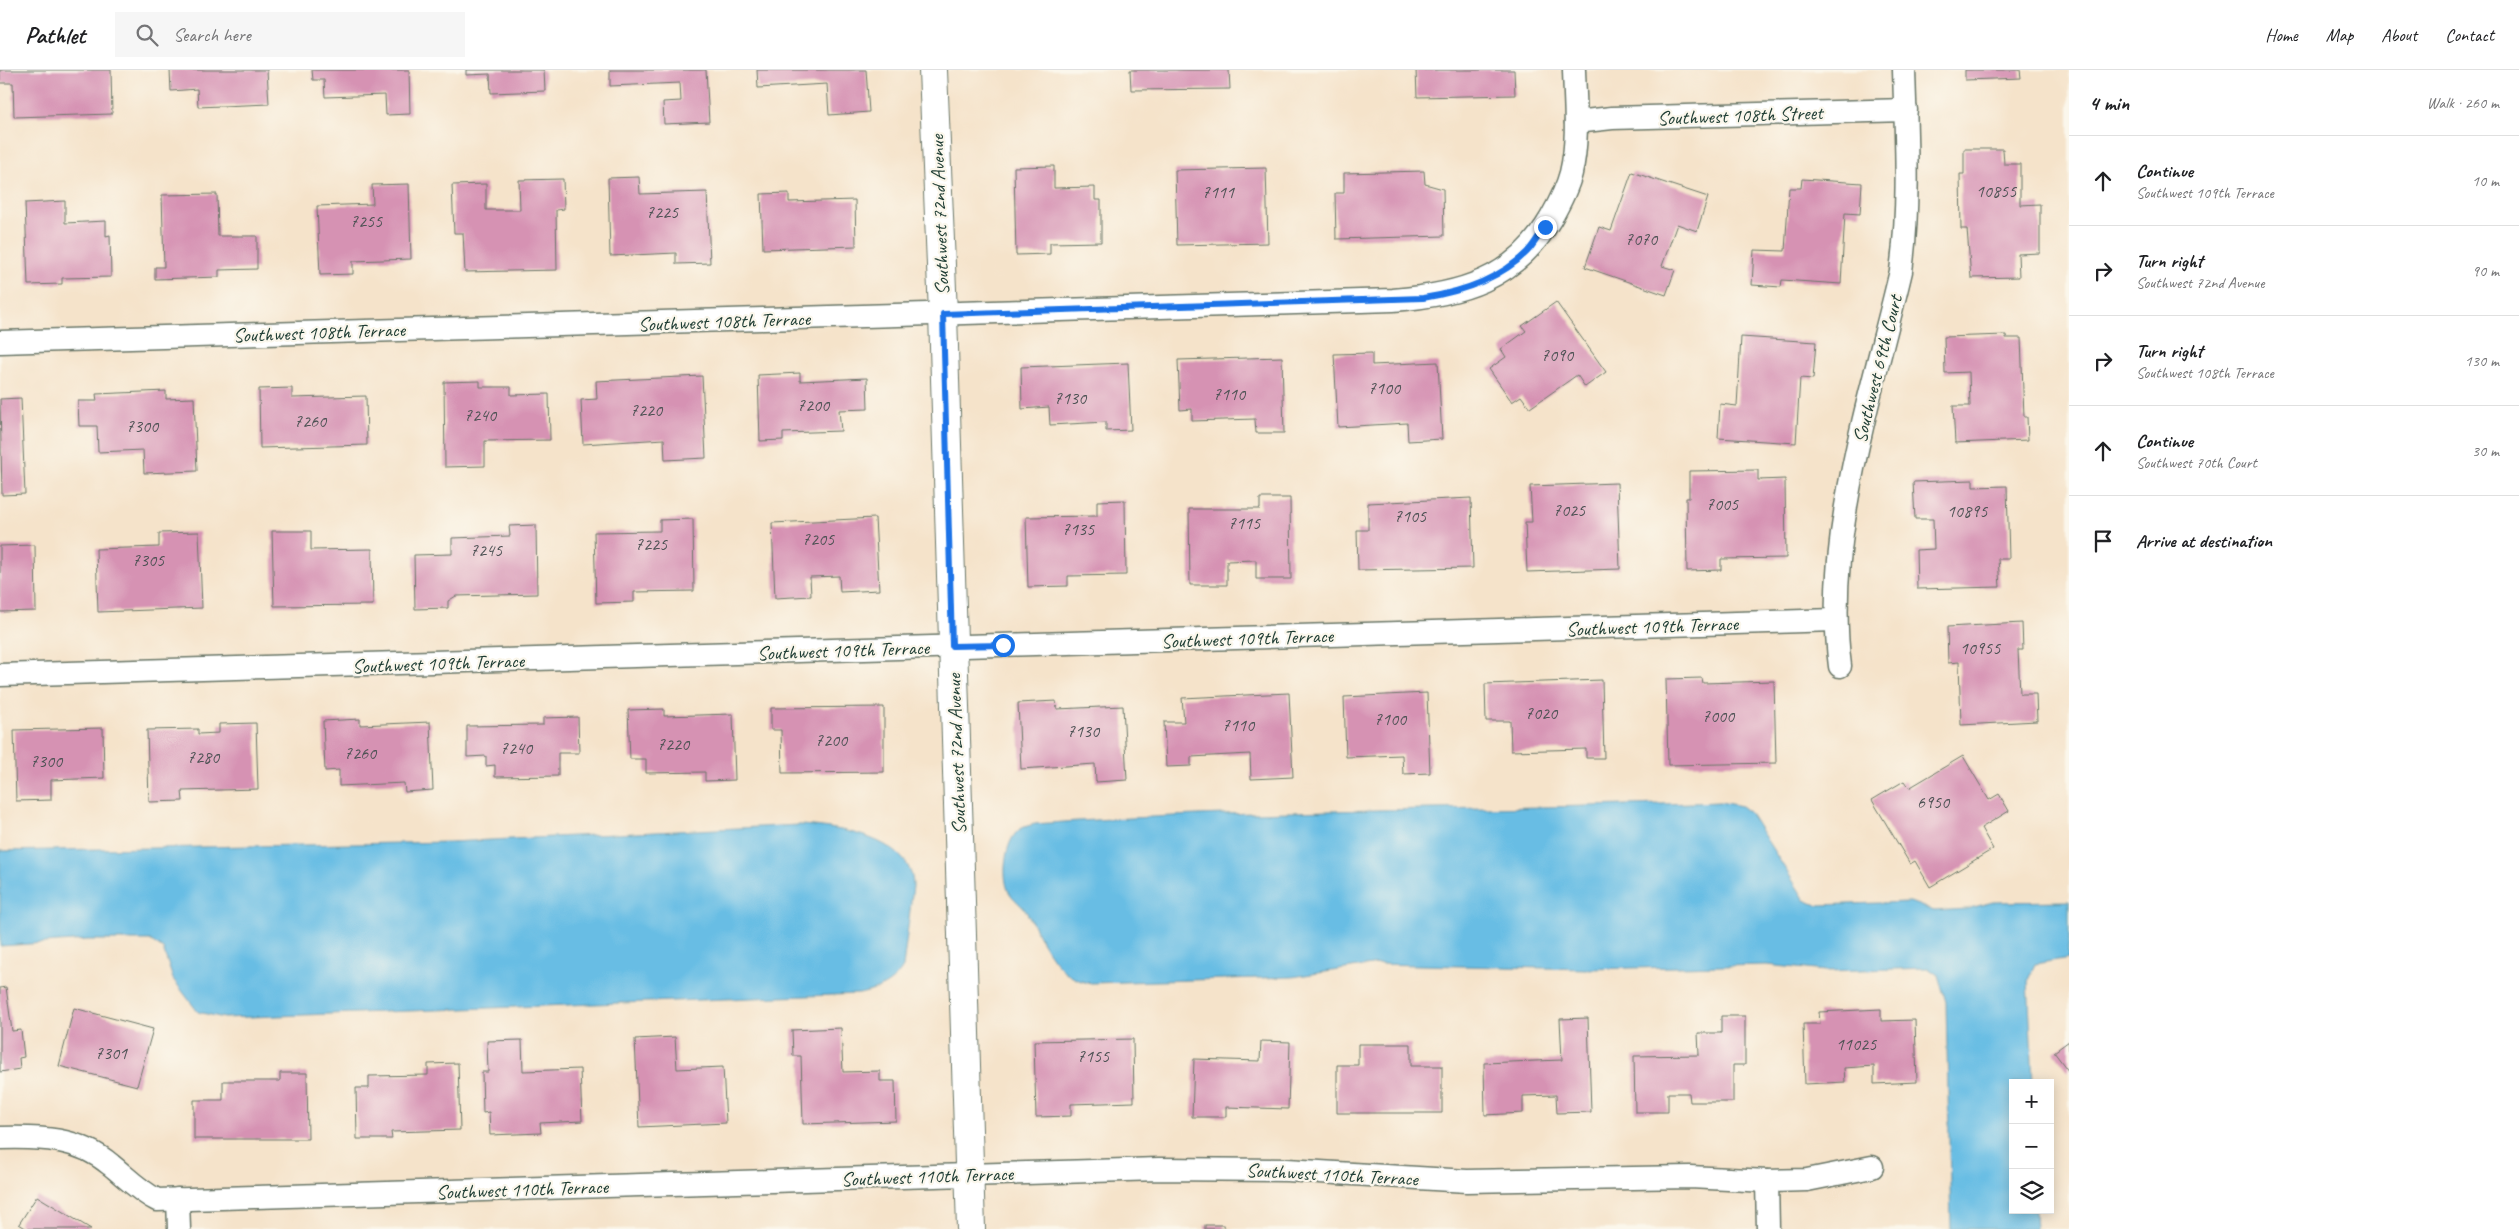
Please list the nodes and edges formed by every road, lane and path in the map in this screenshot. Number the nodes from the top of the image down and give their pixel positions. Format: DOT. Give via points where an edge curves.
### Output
graph roads {
  1 [pos="933,70"];
  2 [pos="1574,70"];
  3 [pos="1904,70"];
  4 [pos="1906,110"];
  5 [pos="1576,122"];
  6 [pos="943,314"];
  7 [pos="0,342"];
  8 [pos="1835,620"];
  9 [pos="952,646"];
  10 [pos="1840,666"];
  11 [pos="0,675"];
  12 [pos="0,1138"];
  13 [pos="1872,1167"];
  14 [pos="969,1176"];
  15 [pos="1767,1181"];
  16 [pos="178,1200"];
  17 [pos="179,1229"];
  18 [pos="971,1229"];
  19 [pos="1768,1229"];
  1 -- 6 [label="street, Southwest 72nd Avenue"];
  2 -- 5 [label="street, Southwest 108th Terrace"];
  3 -- 4 [label="street, Southwest 69th Court"];
  4 -- 5 [label="street, Southwest 108th Street" via="1612,118"];
  4 -- 8 [label="street, Southwest 69th Court" via="1907,214 1901,271 1857,451 1838,571"];
  5 -- 6 [label="street, Southwest 108th Terrace" via="1571,173 1562,198 1532,246 1504,270 1474,286 1448,294 1393,300"];
  6 -- 7 [label="street, Southwest 108th Terrace"];
  6 -- 9 [label="street, Southwest 72nd Avenue"];
  8 -- 9 [label="street, Southwest 109th Terrace"];
  8 -- 10 [label="street, Southwest 69th Court"];
  9 -- 11 [label="street, Southwest 109th Terrace"];
  9 -- 14 [label="street, Southwest 72nd Avenue"];
  12 -- 16 [label="street, Southwest 110th Terrace" via="34,1137 74,1143 110,1164 143,1193 157,1200"];
  13 -- 15 [label="street, Southwest 110th Terrace" via="1807,1180"];
  14 -- 15 [label="street, Southwest 110th Terrace" via="1223,1169 1467,1181 1690,1177"];
  14 -- 16 [label="street, Southwest 110th Terrace"];
  14 -- 18 [label="street, Southwest 72nd Avenue"];
  15 -- 19 [label="street"];
  16 -- 17 [label="street"];
}
